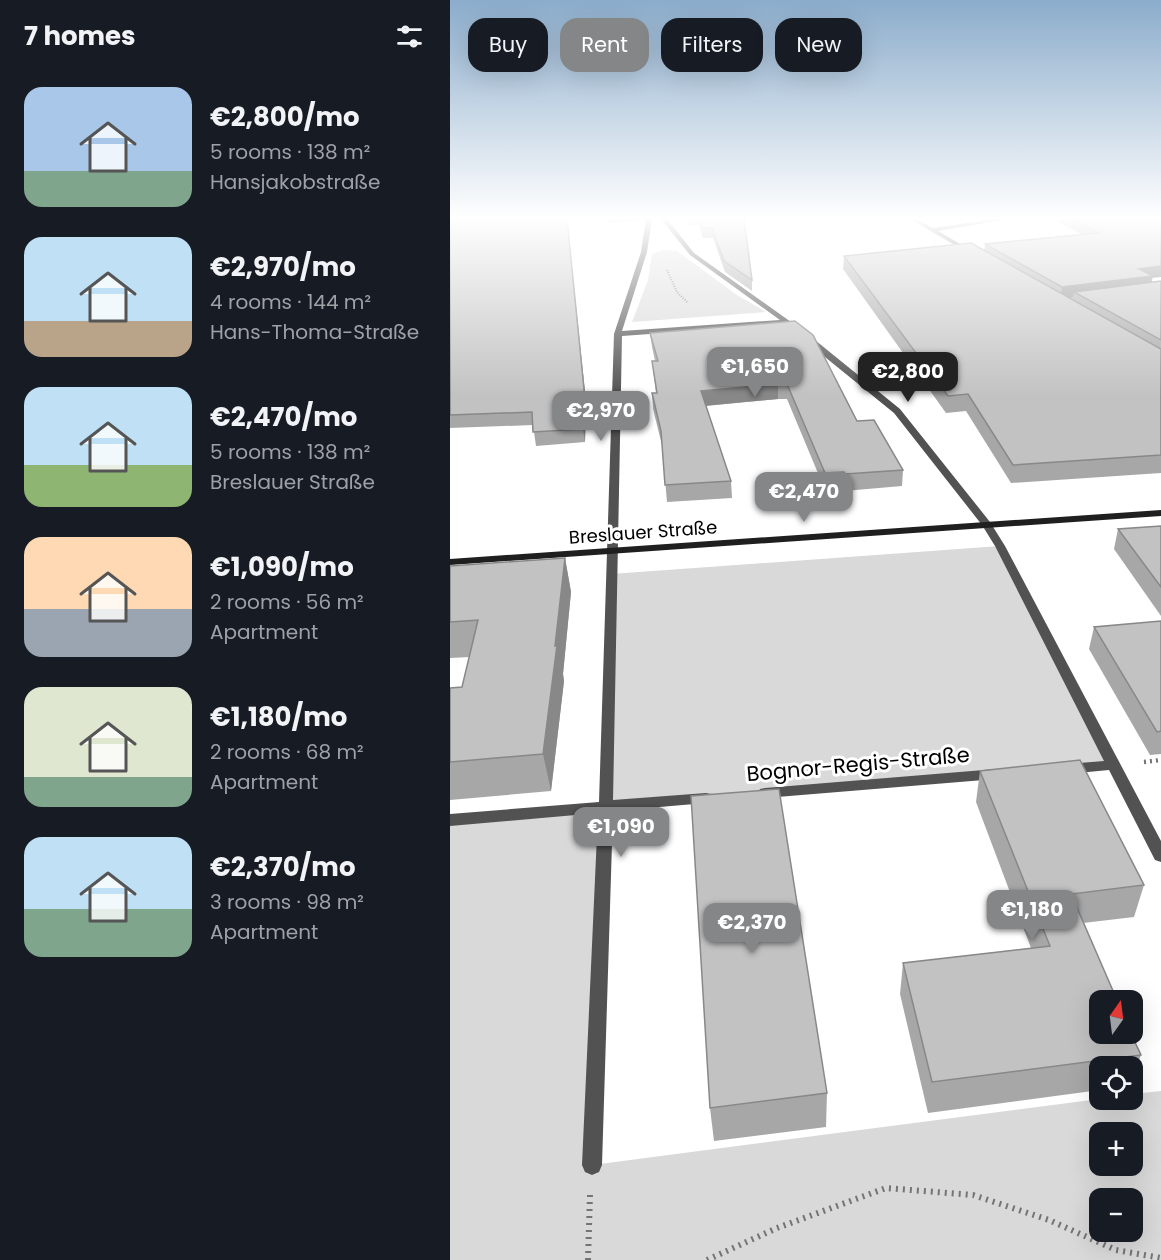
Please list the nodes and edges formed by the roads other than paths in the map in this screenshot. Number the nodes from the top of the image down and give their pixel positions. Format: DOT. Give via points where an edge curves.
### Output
graph roads {
  1 [pos="636,278"];
  2 [pos="725,278"];
  3 [pos="787,322"];
  4 [pos="618,334"];
  5 [pos="1161,513"];
  6 [pos="986,524"];
  7 [pos="612,550"];
  8 [pos="450,562"];
  9 [pos="1113,765"];
  10 [pos="1054,770"];
  11 [pos="1007,773"];
  12 [pos="748,794"];
  13 [pos="724,796"];
  14 [pos="606,806"];
  15 [pos="450,820"];
  16 [pos="1161,856"];
  17 [pos="592,1165"];
  1 -- 4 [label="street"];
  2 -- 3 [label="street"];
  3 -- 4 [label="street"];
  3 -- 6 [label="street" via="897,411"];
  4 -- 7 [label="street"];
  5 -- 6 [label="street, Breslauer Straße"];
  6 -- 7 [label="street, Breslauer Straße"];
  6 -- 9 [label="street"];
  7 -- 8 [label="street, Breslauer Straße"];
  7 -- 14 [label="street"];
  9 -- 10 [label="street"];
  9 -- 16 [label="street"];
  11 -- 12 [label="street, Bognor-Regis-Straße"];
  13 -- 14 [label="street, Bognor-Regis-Straße"];
  14 -- 15 [label="street, Bognor-Regis-Straße"];
  14 -- 17 [label="street"];
}
